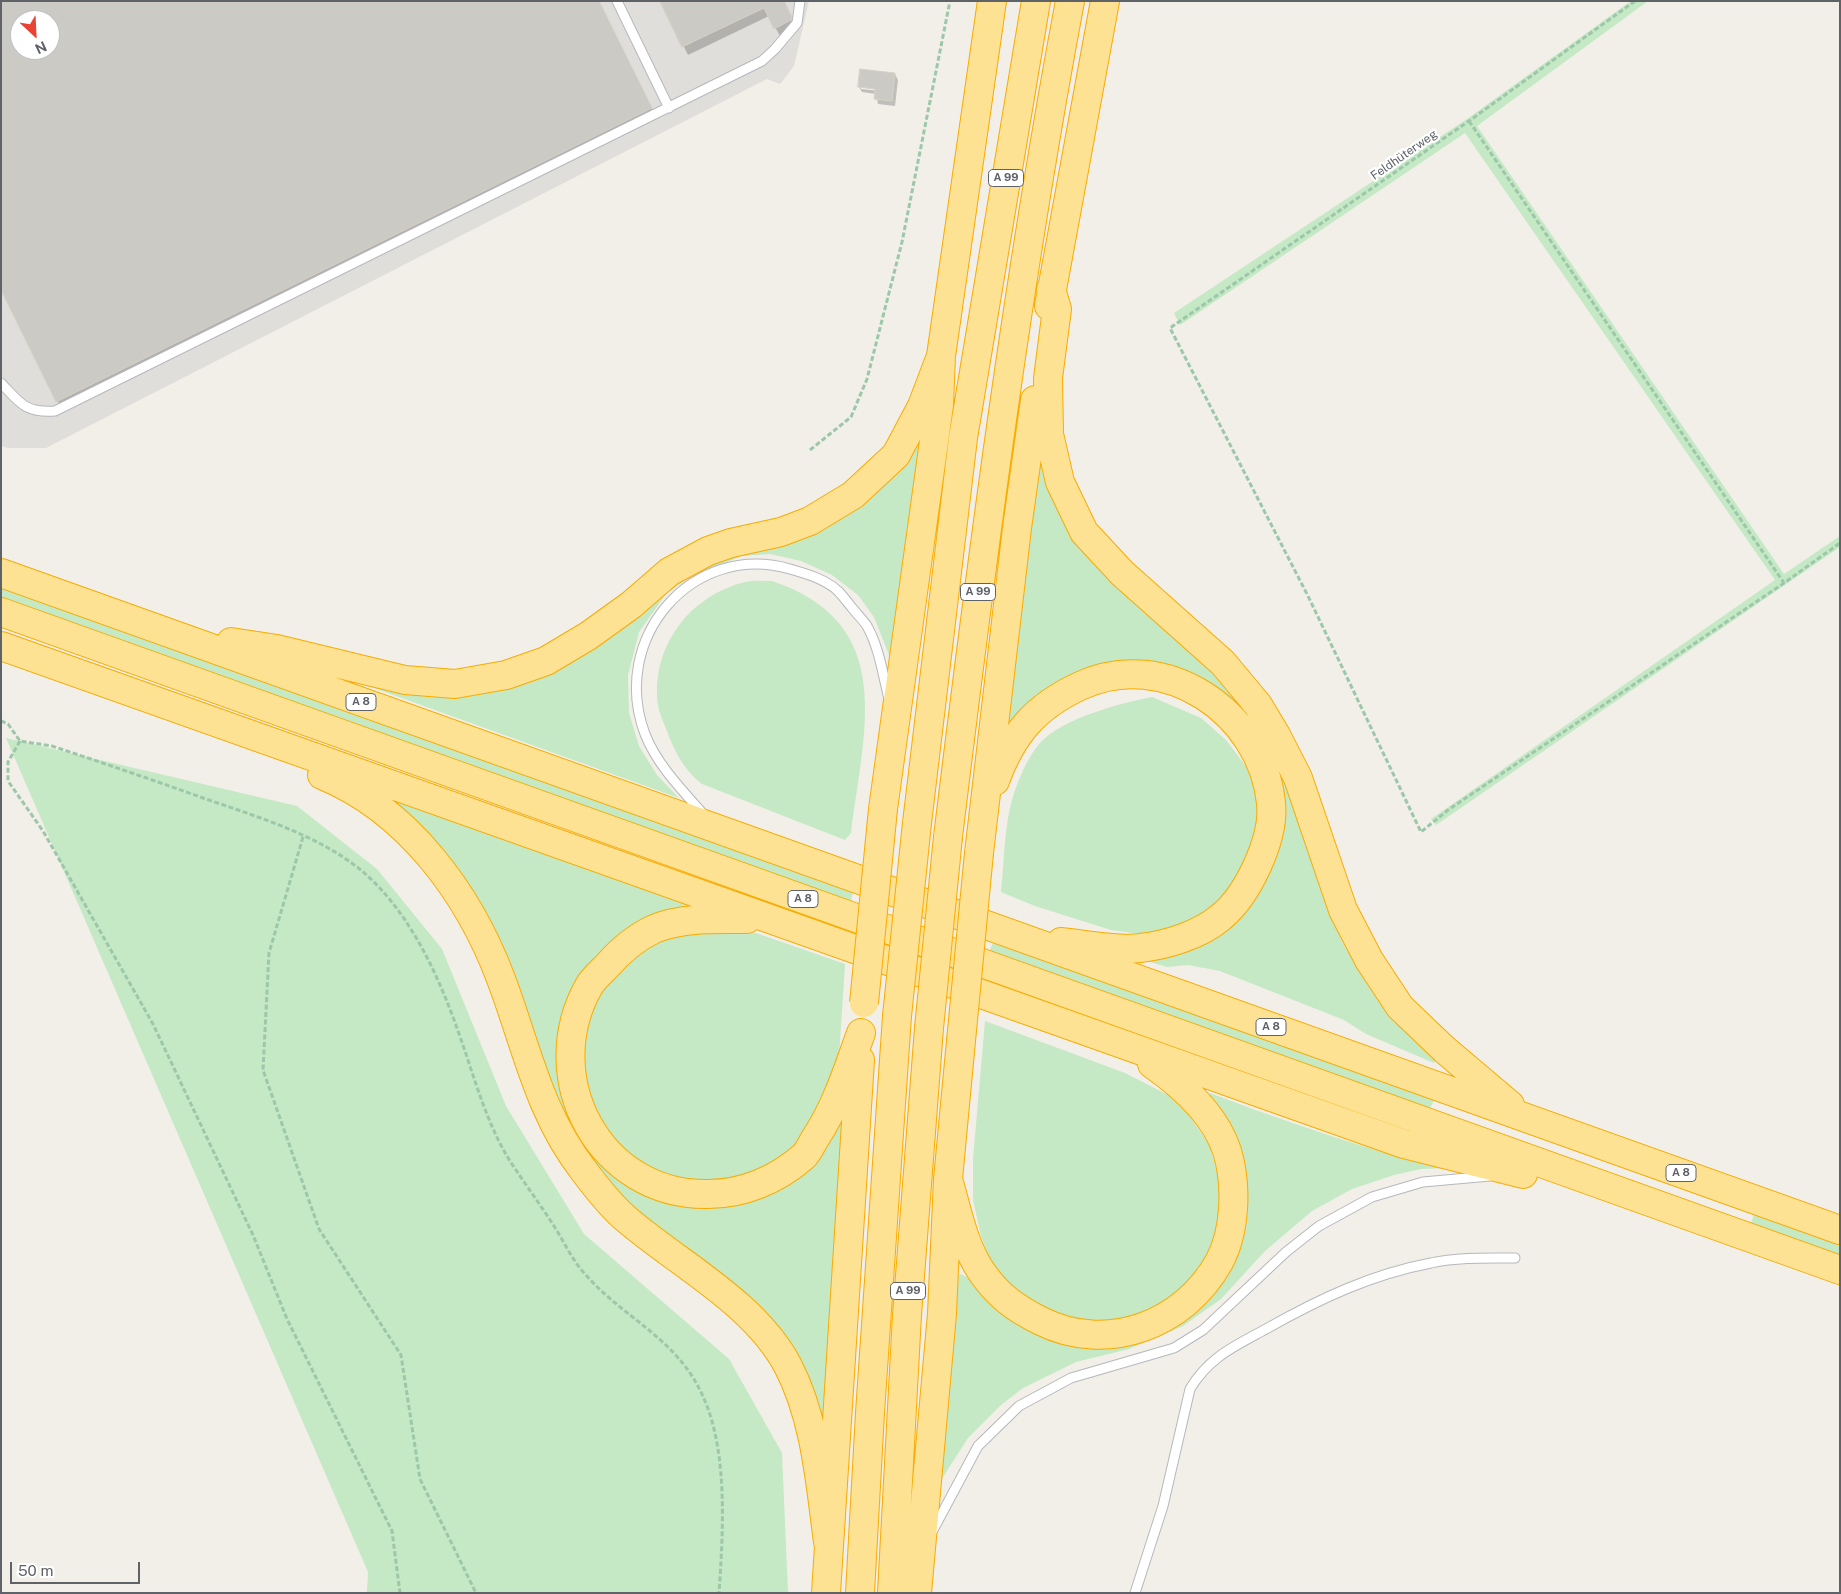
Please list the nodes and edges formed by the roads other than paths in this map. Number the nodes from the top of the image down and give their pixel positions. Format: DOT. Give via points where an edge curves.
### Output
graph roads {
  1 [pos="617,1"];
  2 [pos="800,1"];
  3 [pos="992,1"];
  4 [pos="1036,1"];
  5 [pos="1070,1"];
  6 [pos="1105,1"];
  7 [pos="669,108"];
  8 [pos="1051,289"];
  9 [pos="941,356"];
  10 [pos="1,383"];
  11 [pos="1,573"];
  12 [pos="1,612"];
  13 [pos="171,634"];
  14 [pos="1,646"];
  15 [pos="894,720"];
  16 [pos="276,743"];
  17 [pos="982,818"];
  18 [pos="716,830"];
  19 [pos="765,919"];
  20 [pos="1019,938"];
  21 [pos="861,1033"];
  22 [pos="1126,1046"];
  23 [pos="1523,1116"];
  24 [pos="1519,1173"];
  25 [pos="948,1179"];
  26 [pos="1605,1187"];
  27 [pos="1840,1230"];
  28 [pos="1515,1258"];
  29 [pos="1840,1270"];
  30 [pos="828,1542"];
  31 [pos="921,1555"];
  32 [pos="826,1593"];
  33 [pos="860,1593"];
  34 [pos="892,1593"];
  35 [pos="917,1593"];
  36 [pos="1135,1593"];
  1 -- 7 [label="lane"];
  2 -- 7 [label="lane" via="797,22 762,61"];
  3 -- 9 [label="highway"];
  4 -- 33 [label="highway, A 99, bridge" via="963,438 917,823 897,1016"];
  5 -- 34 [label="highway, A 99, bridge" via="1009,366 948,837 929,1028 907,1315"];
  6 -- 8 [label="highway"];
  7 -- 10 [label="lane" via="55,411 37,412 20,403"];
  8 -- 17 [label="highway" via="1017,528"];
  8 -- 23 [label="highway" via="1057,309 1048,378 1049,434 1060,482 1084,532 1122,573 1223,663 1258,705 1298,778 1343,910 1369,960 1400,1007"];
  9 -- 13 [label="highway" via="922,406 896,456 854,495 810,521 708,551 669,572 631,605 546,661 506,675 455,684 405,680 277,649"];
  9 -- 15 [label="highway" via="938,405"];
  11 -- 13 [label="highway, A 8"];
  12 -- 26 [label="highway, A 8"];
  13 -- 18 [label="highway, A 8"];
  14 -- 16 [label="highway"];
  15 -- 18 [label="lane" via="880,661 867,626 838,591 812,575 752,562 718,571 683,589 662,609 648,634 637,676 639,710 644,733 657,758"];
  15 -- 21 [label="highway, bridge"];
  16 -- 19 [label="highway"];
  16 -- 30 [label="highway" via="288,762 337,781 381,808 427,851 469,910 500,978 550,1119 582,1170 623,1216 735,1302 766,1335 787,1365 807,1412"];
  17 -- 20 [label="highway" via="1005,754 1031,717 1058,696 1098,678 1139,672 1171,679 1209,698 1235,720 1260,759 1272,804 1266,845 1250,883 1221,918 1179,940 1138,949"];
  17 -- 25 [label="highway, bridge"];
  18 -- 20 [label="highway, A 8"];
  19 -- 21 [label="highway" via="685,921 654,929 624,947 589,985 571,1032 570,1078 583,1118 608,1154 642,1180 686,1195 730,1194 771,1180 805,1155 829,1117"];
  19 -- 22 [label="highway"];
  20 -- 23 [label="highway, A 8"];
  21 -- 30 [label="highway"];
  22 -- 24 [label="highway" via="1404,1144"];
  22 -- 25 [label="highway" via="1172,1078 1194,1100 1214,1125 1228,1157 1233,1180 1230,1229 1220,1261 1184,1305 1155,1323 1120,1333 1092,1336 1057,1329 1012,1306 981,1271 963,1234"];
  23 -- 27 [label="highway, A 8"];
  24 -- 26 [label="highway"];
  24 -- 31 [label="lane" via="1423,1182 1372,1197 1319,1226 1202,1330 1174,1348 1071,1378 1019,1406 978,1446"];
  25 -- 31 [label="highway" via="942,1314"];
  26 -- 29 [label="highway, A 8"];
  28 -- 36 [label="lane" via="1433,1262 1356,1284 1312,1303 1219,1355 1200,1372 1190,1389 1163,1506"];
  30 -- 32 [label="highway"];
  31 -- 35 [label="highway"];
}
